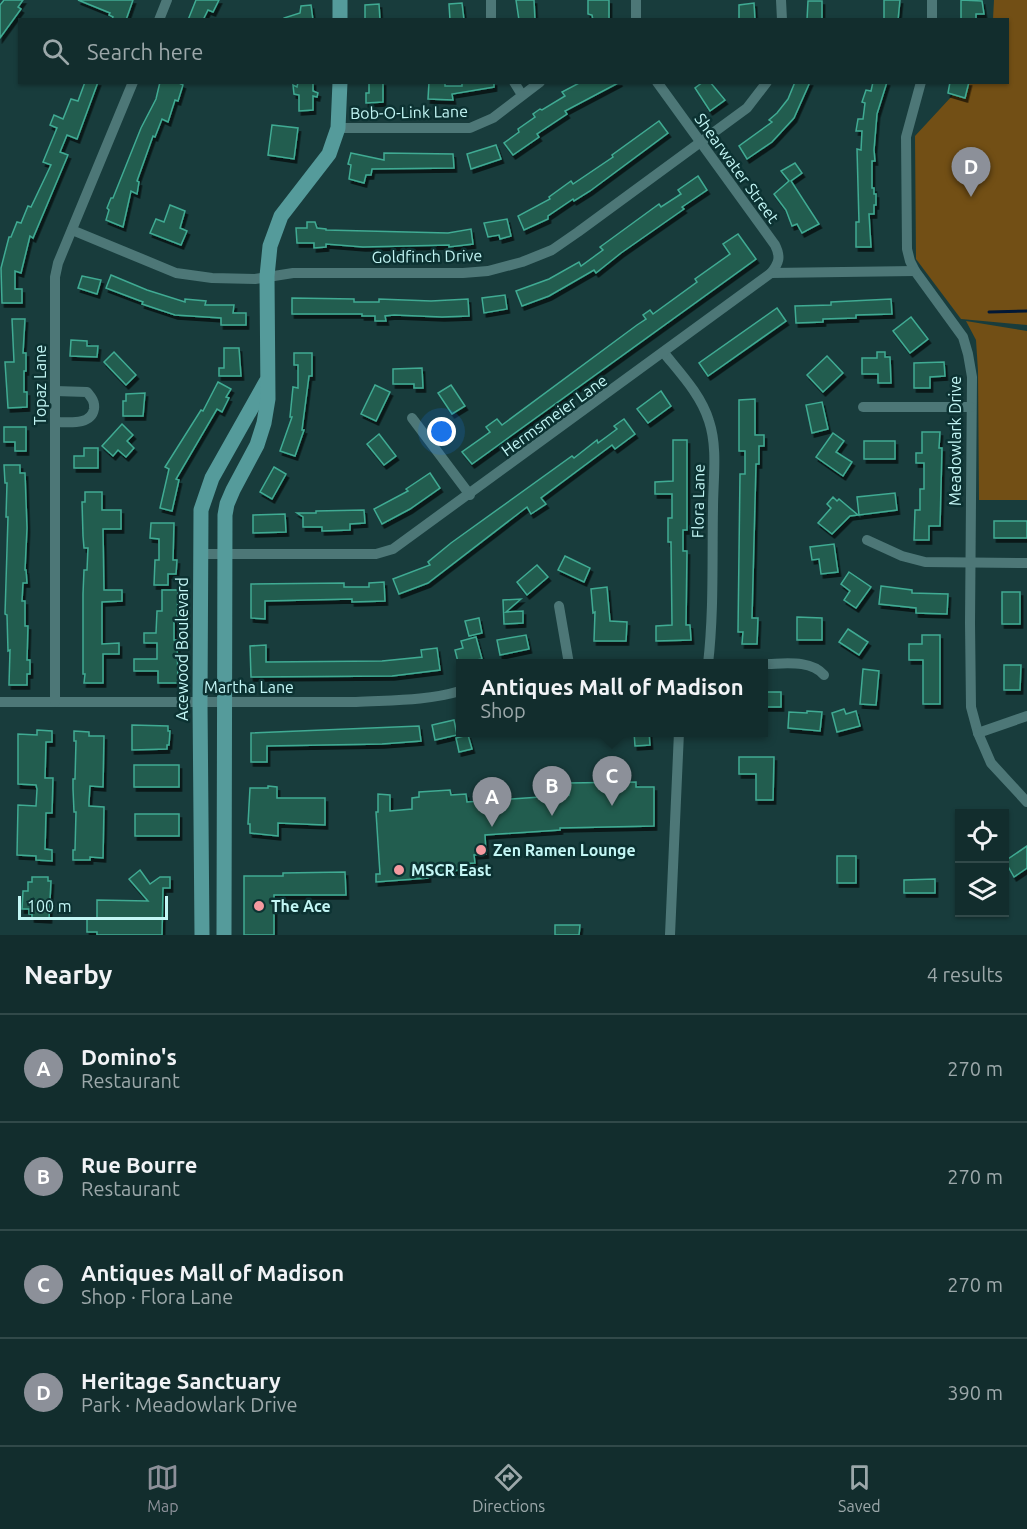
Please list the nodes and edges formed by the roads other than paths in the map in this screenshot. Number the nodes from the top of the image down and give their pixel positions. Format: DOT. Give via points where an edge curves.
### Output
graph roads {
  1 [pos="167,0"];
  2 [pos="340,0"];
  3 [pos="491,0"];
  4 [pos="636,0"];
  5 [pos="781,0"];
  6 [pos="932,0"];
  7 [pos="160,18"];
  8 [pos="340,18"];
  9 [pos="491,18"];
  10 [pos="636,18"];
  11 [pos="782,18"];
  12 [pos="932,18"];
  13 [pos="132,84"];
  14 [pos="340,84"];
  15 [pos="515,84"];
  16 [pos="537,84"];
  17 [pos="658,84"];
  18 [pos="765,84"];
  19 [pos="920,84"];
  20 [pos="522,95"];
  21 [pos="338,128"];
  22 [pos="700,143"];
  23 [pos="72,230"];
  24 [pos="915,271"];
  25 [pos="771,273"];
  26 [pos="267,276"];
  27 [pos="664,353"];
  28 [pos="268,380"];
  29 [pos="55,392"];
  30 [pos="863,407"];
  31 [pos="971,407"];
  32 [pos="412,418"];
  33 [pos="55,422"];
  34 [pos="470,495"];
  35 [pos="867,540"];
  36 [pos="200,554"];
  37 [pos="224,554"];
  38 [pos="970,563"];
  39 [pos="1027,563"];
  40 [pos="559,606"];
  41 [pos="568,659"];
  42 [pos="708,659"];
  43 [pos="768,664"];
  44 [pos="824,675"];
  45 [pos="456,692"];
  46 [pos="0,702"];
  47 [pos="55,702"];
  48 [pos="200,702"];
  49 [pos="225,703"];
  50 [pos="1027,716"];
  51 [pos="978,733"];
  52 [pos="679,737"];
  53 [pos="1027,802"];
  54 [pos="202,935"];
  55 [pos="224,935"];
  56 [pos="670,935"];
  1 -- 7 [label="street"];
  2 -- 8 [label="street"];
  3 -- 9 [label="street"];
  4 -- 10 [label="street"];
  5 -- 11 [label="street"];
  6 -- 12 [label="street"];
  13 -- 23 [label="street, Topaz Lane"];
  14 -- 21 [label="street"];
  15 -- 20 [label="street"];
  16 -- 20 [label="street, Bob-O-Link Lane"];
  17 -- 22 [label="street, Shearwater Street"];
  18 -- 22 [label="street, Goldfinch Drive" via="747,108"];
  19 -- 24 [label="street, Meadowlark Drive" via="906,137 907,249"];
  20 -- 21 [label="street, Bob-O-Link Lane" via="486,122 470,128"];
  21 -- 26 [label="street" via="329,154 281,216 270,246"];
  22 -- 25 [label="street, Shearwater Street" via="775,245 779,258"];
  22 -- 26 [label="street, Goldfinch Drive" via="561,244 522,262 463,273"];
  23 -- 26 [label="street, Goldfinch Drive" via="176,273 212,278"];
  23 -- 29 [label="street, Topaz Lane" via="55,277"];
  24 -- 25 [label="street"];
  24 -- 31 [label="street, Meadowlark Drive" via="963,337 972,377"];
  25 -- 27 [label="street, Hermsmeier Lane"];
  26 -- 28 [label="street"];
  27 -- 34 [label="street, Hermsmeier Lane"];
  27 -- 42 [label="street, Flora Lane" via="702,403 711,429 714,461"];
  28 -- 36 [label="street, Acewood Boulevard" via="208,486 201,510"];
  28 -- 37 [label="street" via="264,423 257,445 227,504"];
  29 -- 33 [label="street, Topaz Lane"];
  29 -- 33 [label="street" via="87,393 95,406 86,420"];
  30 -- 31 [label="street"];
  31 -- 38 [label="street, Meadowlark Drive"];
  32 -- 34 [label="street"];
  33 -- 47 [label="street, Topaz Lane"];
  34 -- 37 [label="street, Hermsmeier Lane" via="393,549 376,554"];
  35 -- 38 [label="street" via="916,560"];
  36 -- 37 [label="street, Hermsmeier Lane"];
  36 -- 48 [label="street, Acewood Boulevard"];
  37 -- 49 [label="street"];
  38 -- 39 [label="street"];
  38 -- 51 [label="street, Meadowlark Drive" via="971,702"];
  40 -- 41 [label="street"];
  43 -- 44 [label="street" via="806,665"];
  45 -- 49 [label="street, Martha Lane" via="400,700"];
  46 -- 47 [label="street, Martha Lane"];
  47 -- 48 [label="street, Martha Lane"];
  48 -- 49 [label="street, Martha Lane"];
  48 -- 54 [label="street, Acewood Boulevard"];
  49 -- 55 [label="street"];
  50 -- 51 [label="street"];
  51 -- 53 [label="street, Meadowlark Drive" via="991,763"];
  52 -- 56 [label="street"];
}
